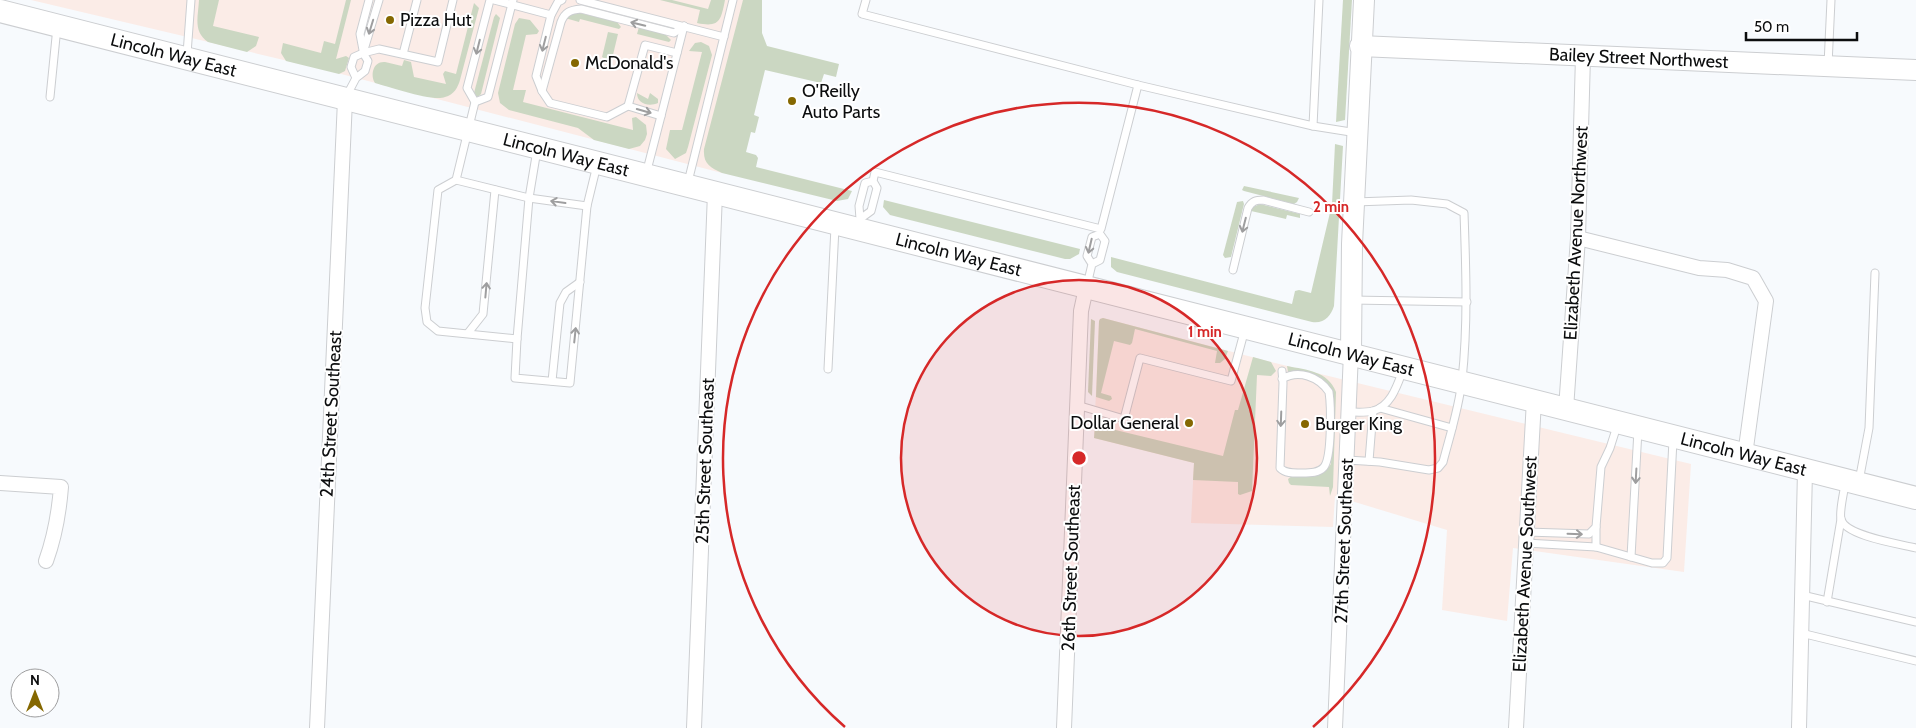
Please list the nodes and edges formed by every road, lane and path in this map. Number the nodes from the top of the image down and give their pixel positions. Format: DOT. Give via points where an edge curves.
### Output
graph roads {
  1 [pos="191,0"];
  2 [pos="369,0"];
  3 [pos="379,0"];
  4 [pos="417,0"];
  5 [pos="453,0"];
  6 [pos="490,0"];
  7 [pos="494,0"];
  8 [pos="562,0"];
  9 [pos="580,0"];
  10 [pos="733,0"];
  11 [pos="866,0"];
  12 [pos="1319,0"];
  13 [pos="1364,0"];
  14 [pos="1831,0"];
  15 [pos="512,2"];
  16 [pos="0,11"];
  17 [pos="551,15"];
  18 [pos="57,24"];
  19 [pos="684,26"];
  20 [pos="724,37"];
  21 [pos="1360,46"];
  22 [pos="363,53"];
  23 [pos="678,53"];
  24 [pos="403,54"];
  25 [pos="1583,56"];
  26 [pos="187,58"];
  27 [pos="1828,66"];
  28 [pos="1916,70"];
  29 [pos="356,78"];
  30 [pos="1138,86"];
  31 [pos="542,91"];
  32 [pos="50,97"];
  33 [pos="345,100"];
  34 [pos="475,102"];
  35 [pos="628,106"];
  36 [pos="661,116"];
  37 [pos="1313,126"];
  38 [pos="468,130"];
  39 [pos="1358,133"];
  40 [pos="538,148"];
  41 [pos="597,164"];
  42 [pos="646,176"];
  43 [pos="456,180"];
  44 [pos="873,181"];
  45 [pos="687,186"];
  46 [pos="495,190"];
  47 [pos="715,193"];
  48 [pos="529,198"];
  49 [pos="1354,202"];
  50 [pos="587,206"];
  51 [pos="1310,212"];
  52 [pos="835,224"];
  53 [pos="859,224"];
  54 [pos="1100,232"];
  55 [pos="1578,238"];
  56 [pos="1092,264"];
  57 [pos="1233,270"];
  58 [pos="1875,273"];
  59 [pos="580,282"];
  60 [pos="1086,288"];
  61 [pos="1352,300"];
  62 [pos="1467,302"];
  63 [pos="1246,328"];
  64 [pos="468,333"];
  65 [pos="517,339"];
  66 [pos="1350,354"];
  67 [pos="1404,367"];
  68 [pos="828,369"];
  69 [pos="1282,375"];
  70 [pos="552,381"];
  71 [pos="1462,382"];
  72 [pos="1534,400"];
  73 [pos="1077,405"];
  74 [pos="1566,408"];
  75 [pos="1376,409"];
  76 [pos="1348,412"];
  77 [pos="1628,425"];
  78 [pos="1452,428"];
  79 [pos="1674,437"];
  80 [pos="1745,455"];
  81 [pos="1347,460"];
  82 [pos="1368,461"];
  83 [pos="1804,471"];
  84 [pos="0,483"];
  85 [pos="1852,483"];
  86 [pos="1916,498"];
  87 [pos="1841,519"];
  88 [pos="1596,528"];
  89 [pos="1526,537"];
  90 [pos="1596,548"];
  91 [pos="1916,548"];
  92 [pos="1631,557"];
  93 [pos="46,560"];
  94 [pos="1802,595"];
  95 [pos="1827,602"];
  96 [pos="1916,622"];
  97 [pos="1801,633"];
  98 [pos="1916,661"];
  99 [pos="316,728"];
  100 [pos="694,728"];
  101 [pos="1064,728"];
  102 [pos="1335,728"];
  103 [pos="1516,728"];
  104 [pos="1799,728"];
  1 -- 26 [label="lane"];
  2 -- 22 [label="lane" via="360,34"];
  3 -- 22 [label="lane, one-way"];
  4 -- 24 [label="lane"];
  5 -- 24 [label="lane" via="438,62"];
  6 -- 34 [label="lane, one-way" via="467,88"];
  7 -- 15 [label="lane"];
  8 -- 17 [label="lane"];
  9 -- 19 [label="lane"];
  10 -- 20 [label="lane"];
  11 -- 30 [label="lane" via="862,14"];
  12 -- 37 [label="lane"];
  13 -- 21 [label="street"];
  14 -- 27 [label="lane"];
  15 -- 17 [label="lane"];
  15 -- 34 [label="lane" via="488,97"];
  16 -- 18 [label="main road, Lincoln Way East"];
  17 -- 31 [label="lane, one-way" via="536,76"];
  18 -- 26 [label="main road, Lincoln Way East"];
  18 -- 32 [label="lane"];
  19 -- 20 [label="lane"];
  19 -- 23 [label="lane"];
  19 -- 31 [label="lane, one-way" via="674,33 571,10 564,14 561,22"];
  20 -- 45 [label="lane"];
  21 -- 25 [label="street, Bailey Street Northwest"];
  21 -- 39 [label="street"];
  22 -- 24 [label="lane" via="379,49"];
  22 -- 29 [label="lane" via="368,61 365,71"];
  22 -- 29 [label="lane" via="354,57 351,68"];
  23 -- 35 [label="lane" via="645,44"];
  23 -- 36 [label="lane"];
  25 -- 27 [label="street, Bailey Street Northwest"];
  25 -- 55 [label="street, Elizabeth Avenue Northwest"];
  26 -- 33 [label="main road, Lincoln Way East"];
  27 -- 28 [label="street, Bailey Street Northwest"];
  29 -- 33 [label="lane"];
  30 -- 37 [label="lane"];
  30 -- 54 [label="lane"];
  31 -- 35 [label="lane" via="550,103 607,117"];
  33 -- 38 [label="main road, Lincoln Way East"];
  33 -- 99 [label="street, 24th Street Southeast"];
  34 -- 38 [label="lane"];
  35 -- 36 [label="lane, one-way"];
  36 -- 42 [label="lane"];
  37 -- 39 [label="lane"];
  38 -- 40 [label="main road, Lincoln Way East"];
  38 -- 43 [label="lane"];
  39 -- 49 [label="street"];
  40 -- 41 [label="main road, Lincoln Way East"];
  40 -- 48 [label="lane"];
  41 -- 42 [label="main road, Lincoln Way East"];
  41 -- 50 [label="lane"];
  42 -- 45 [label="main road, Lincoln Way East"];
  43 -- 46 [label="lane"];
  43 -- 64 [label="lane" via="438,190 425,308 427,322 438,330"];
  44 -- 53 [label="lane" via="877,188 871,211"];
  44 -- 53 [label="lane" via="865,183 859,206"];
  44 -- 54 [label="lane" via="876,172"];
  45 -- 47 [label="main road, Lincoln Way East"];
  46 -- 48 [label="lane"];
  64 -- 46 [label="lane, one-way" via="483,314"];
  47 -- 52 [label="main road, Lincoln Way East"];
  47 -- 100 [label="street, 25th Street Southeast"];
  50 -- 48 [label="lane, one-way"];
  48 -- 65 [label="lane"];
  49 -- 61 [label="street"];
  49 -- 62 [label="lane" via="1410,200 1447,204 1464,213"];
  50 -- 59 [label="lane"];
  51 -- 57 [label="lane, one-way" via="1263,200 1252,203"];
  52 -- 53 [label="main road, Lincoln Way East"];
  52 -- 68 [label="lane"];
  53 -- 60 [label="main road, Lincoln Way East"];
  54 -- 56 [label="lane, one-way" via="1092,238 1087,256"];
  54 -- 56 [label="lane" via="1105,241 1100,260"];
  55 -- 74 [label="street, Elizabeth Avenue Northwest"];
  55 -- 80 [label="street" via="1753,278 1766,301"];
  56 -- 60 [label="lane"];
  58 -- 85 [label="lane" via="1869,428"];
  59 -- 70 [label="lane" via="566,292 560,303"];
  70 -- 59 [label="lane, one-way" via="570,383"];
  60 -- 63 [label="main road, Lincoln Way East"];
  60 -- 73 [label="street, 26th Street Southeast" via="1081,311"];
  61 -- 62 [label="lane"];
  61 -- 66 [label="street"];
  62 -- 71 [label="lane"];
  63 -- 66 [label="main road, Lincoln Way East"];
  63 -- 73 [label="lane" via="1231,381 1140,358 1124,419"];
  64 -- 65 [label="lane"];
  65 -- 70 [label="lane" via="515,378"];
  66 -- 67 [label="main road, Lincoln Way East"];
  66 -- 76 [label="street, 27th Street Southeast"];
  67 -- 71 [label="main road, Lincoln Way East"];
  67 -- 75 [label="lane" via="1394,394"];
  69 -- 69 [label="lane, one-way" via="1280,468 1288,473 1319,471 1326,464 1329,453 1329,392 1318,380 1308,376"];
  71 -- 72 [label="main road, Lincoln Way East"];
  71 -- 78 [label="lane"];
  72 -- 74 [label="main road, Lincoln Way East"];
  72 -- 89 [label="street, Elizabeth Avenue Southwest"];
  73 -- 101 [label="street, 26th Street Southeast"];
  74 -- 77 [label="main road, Lincoln Way East"];
  75 -- 76 [label="lane"];
  75 -- 78 [label="lane"];
  75 -- 82 [label="lane"];
  76 -- 81 [label="street, 27th Street Southeast"];
  77 -- 79 [label="main road, Lincoln Way East"];
  77 -- 88 [label="lane" via="1610,448 1601,467"];
  77 -- 92 [label="lane, one-way"];
  78 -- 82 [label="lane" via="1443,462 1438,468 1429,470"];
  79 -- 80 [label="main road, Lincoln Way East"];
  79 -- 92 [label="lane" via="1667,558 1663,563 1652,564"];
  80 -- 83 [label="main road, Lincoln Way East"];
  81 -- 82 [label="lane"];
  81 -- 102 [label="street, 27th Street Southeast"];
  83 -- 85 [label="main road, Lincoln Way East"];
  83 -- 94 [label="street"];
  84 -- 93 [label="street" via="61,487 60,511"];
  85 -- 86 [label="main road, Lincoln Way East"];
  85 -- 87 [label="lane"];
  87 -- 91 [label="lane" via="1846,528 1860,534"];
  87 -- 95 [label="lane"];
  89 -- 88 [label="lane, one-way" via="1589,534"];
  88 -- 90 [label="lane"];
  89 -- 90 [label="lane"];
  89 -- 103 [label="street, Elizabeth Avenue Southwest"];
  90 -- 92 [label="lane"];
  94 -- 95 [label="lane"];
  94 -- 97 [label="street"];
  95 -- 96 [label="lane"];
  97 -- 98 [label="lane"];
  97 -- 104 [label="street"];
}
